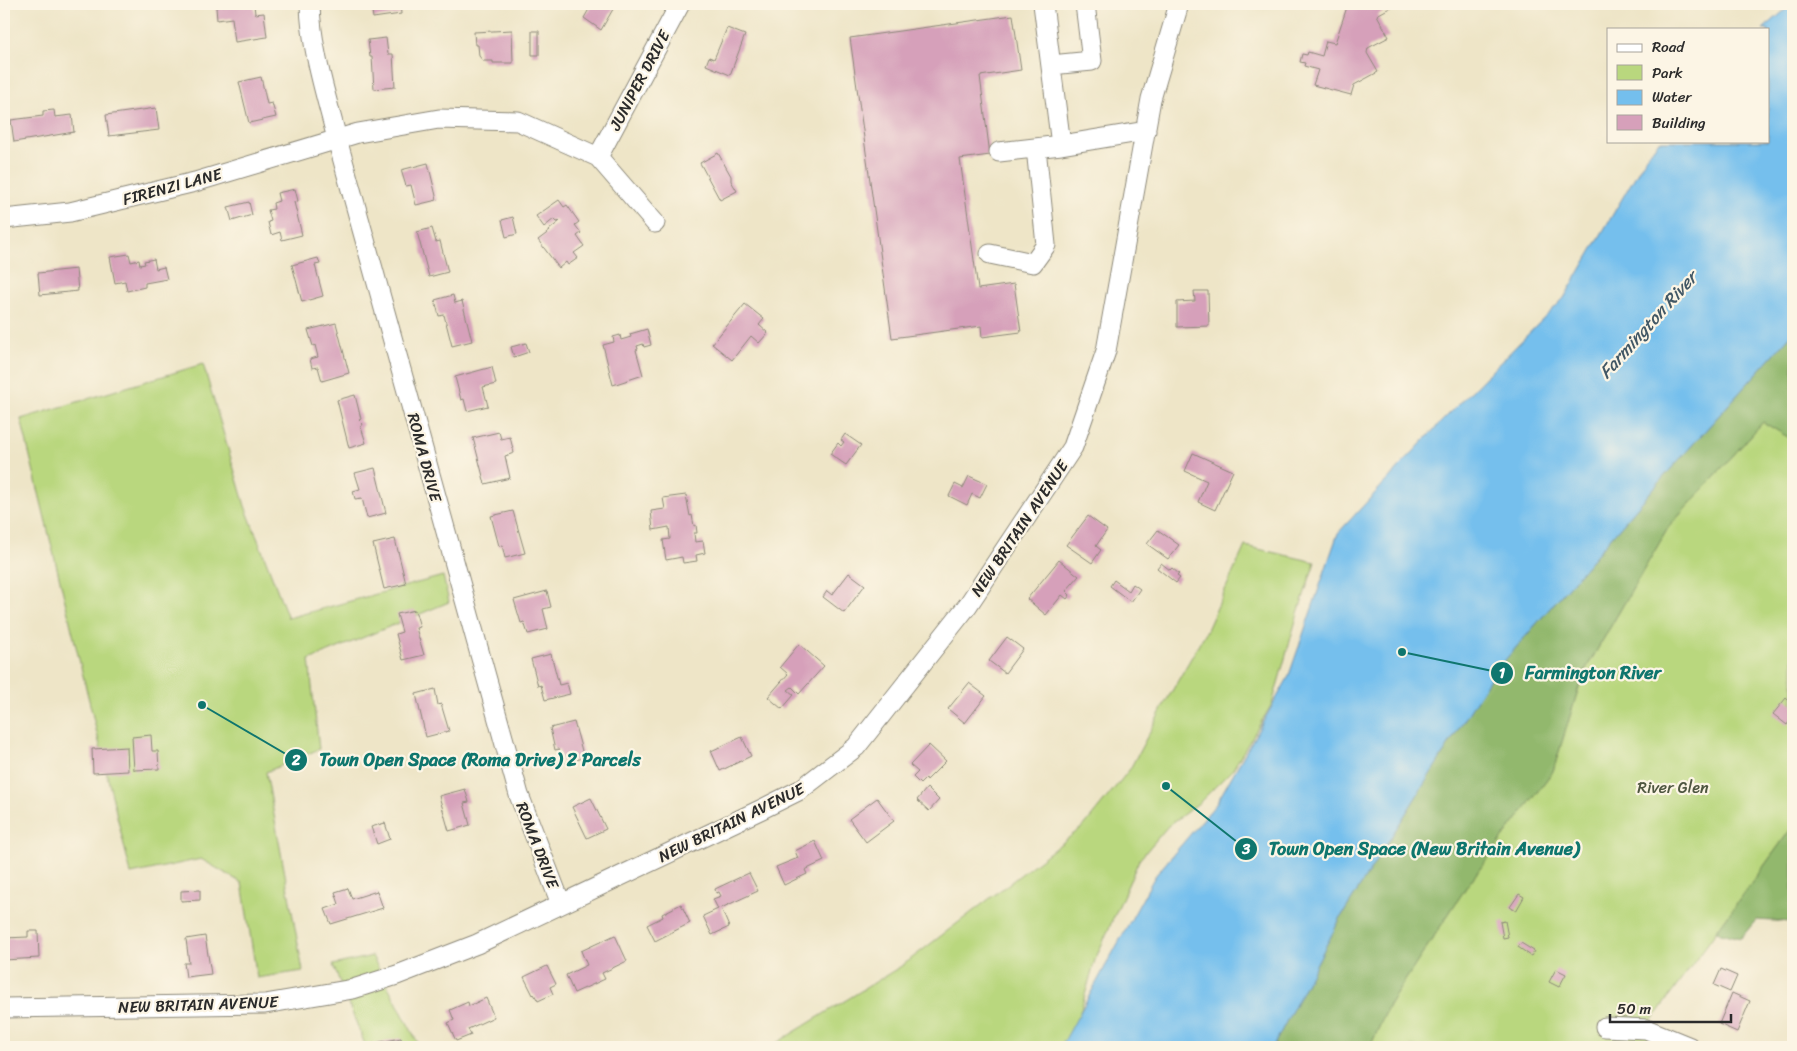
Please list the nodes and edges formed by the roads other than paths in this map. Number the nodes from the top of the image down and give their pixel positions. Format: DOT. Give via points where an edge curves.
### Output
graph roads {
  1 [pos="310,4"];
  2 [pos="680,4"];
  3 [pos="1043,4"];
  4 [pos="1085,4"];
  5 [pos="1179,4"];
  6 [pos="1051,65"];
  7 [pos="1146,131"];
  8 [pos="337,138"];
  9 [pos="1061,145"];
  10 [pos="1036,148"];
  11 [pos="999,152"];
  12 [pos="598,157"];
  13 [pos="4,218"];
  14 [pos="656,223"];
  15 [pos="990,254"];
  16 [pos="561,904"];
  17 [pos="4,1008"];
  18 [pos="1605,1027"];
  19 [pos="1690,1047"];
  1 -- 8 [label="street, ROMA DRIVE" via="321,78"];
  2 -- 12 [label="street, JUNIPER DRIVE"];
  3 -- 6 [label="street"];
  4 -- 6 [label="street" via="1092,61"];
  5 -- 7 [label="street, NEW BRITAIN AVENUE" via="1151,99"];
  6 -- 9 [label="street"];
  7 -- 9 [label="street"];
  7 -- 16 [label="street, NEW BRITAIN AVENUE" via="1106,351 1073,447 968,605 856,747 800,790"];
  8 -- 12 [label="street, FIRENZI LANE" via="439,118 518,120"];
  8 -- 13 [label="street, FIRENZI LANE" via="175,186 70,212"];
  8 -- 16 [label="street, ROMA DRIVE" via="519,795"];
  9 -- 10 [label="street"];
  10 -- 11 [label="street"];
  10 -- 15 [label="street" via="1046,245 1033,263"];
  12 -- 14 [label="street"];
  16 -- 17 [label="street, NEW BRITAIN AVENUE" via="477,944 353,989 265,1004"];
  18 -- 19 [label="street" via="1646,1029"];
}
